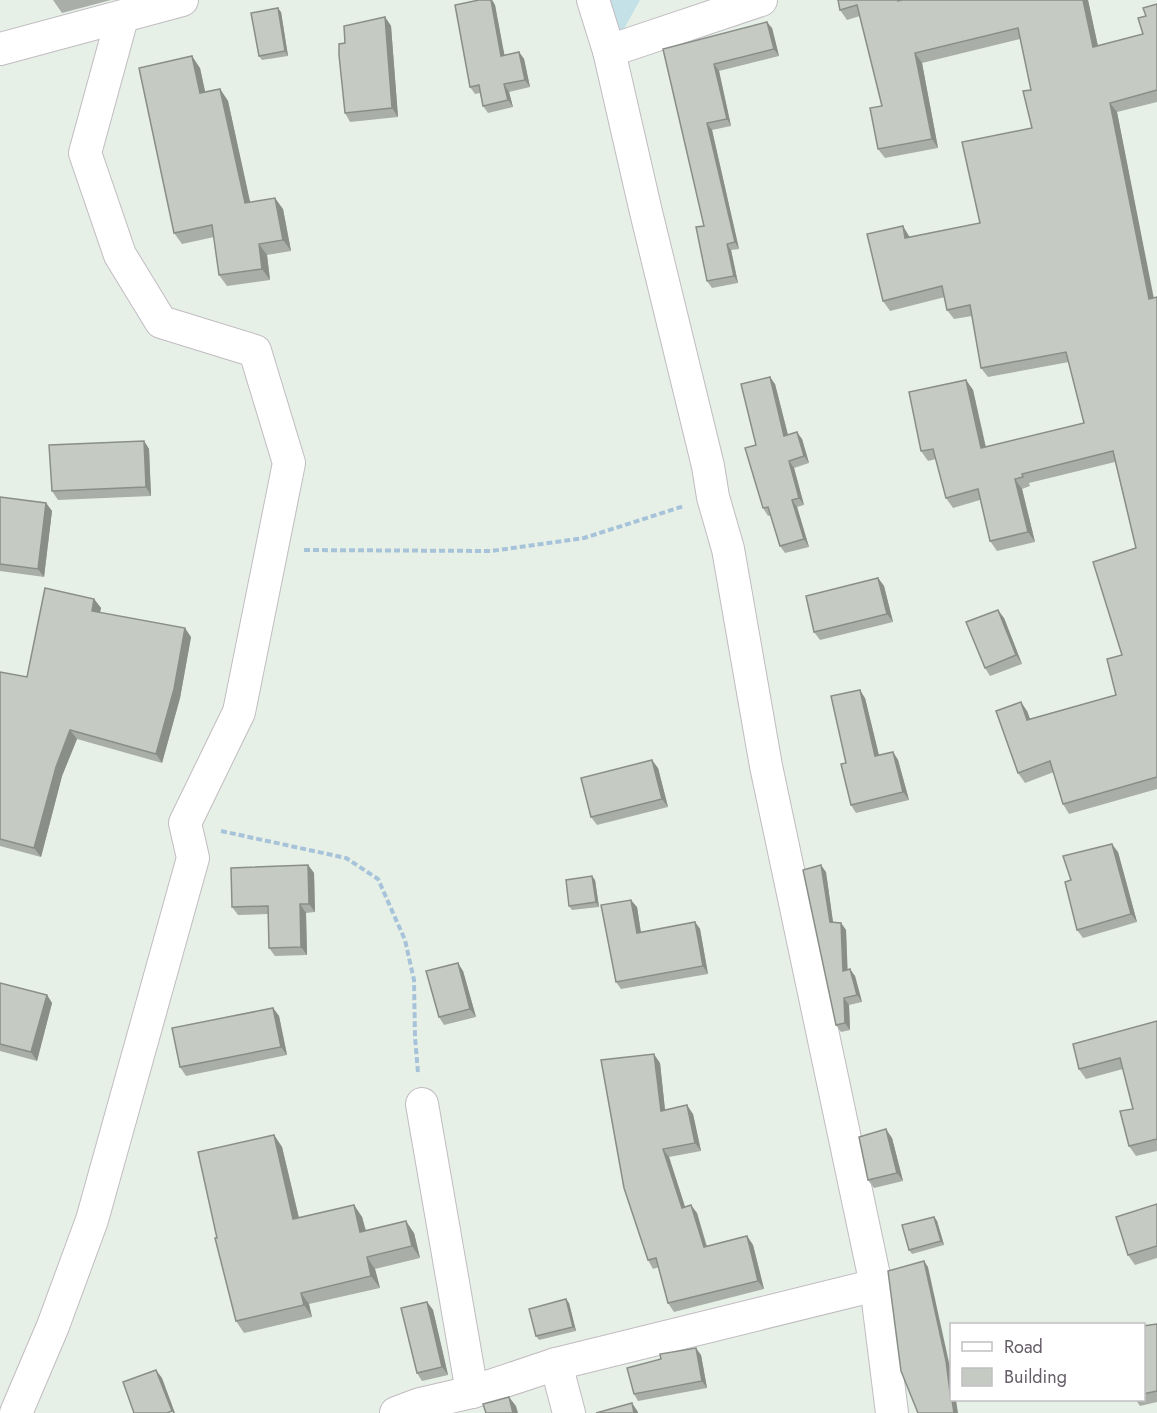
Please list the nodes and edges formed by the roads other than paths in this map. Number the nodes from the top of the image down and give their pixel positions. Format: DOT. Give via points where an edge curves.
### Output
graph roads {
  1 [pos="182,0"];
  2 [pos="593,0"];
  3 [pos="761,0"];
  4 [pos="122,18"];
  5 [pos="0,49"];
  6 [pos="609,51"];
  7 [pos="422,1104"];
  8 [pos="876,1285"];
  9 [pos="556,1364"];
  10 [pos="472,1392"];
  11 [pos="16,1413"];
  12 [pos="396,1413"];
  13 [pos="568,1413"];
  14 [pos="892,1413"];
  1 -- 4 [label="street"];
  2 -- 6 [label="street"];
  3 -- 6 [label="street"];
  4 -- 5 [label="street"];
  4 -- 11 [label="street" via="85,153 120,255 161,322 255,351 289,463 239,712 185,823 193,858 92,1220"];
  6 -- 8 [label="street" via="728,549 766,766"];
  7 -- 10 [label="street"];
  8 -- 9 [label="street"];
  8 -- 14 [label="street"];
  9 -- 10 [label="street"];
  9 -- 13 [label="street"];
  10 -- 12 [label="street"];
}
